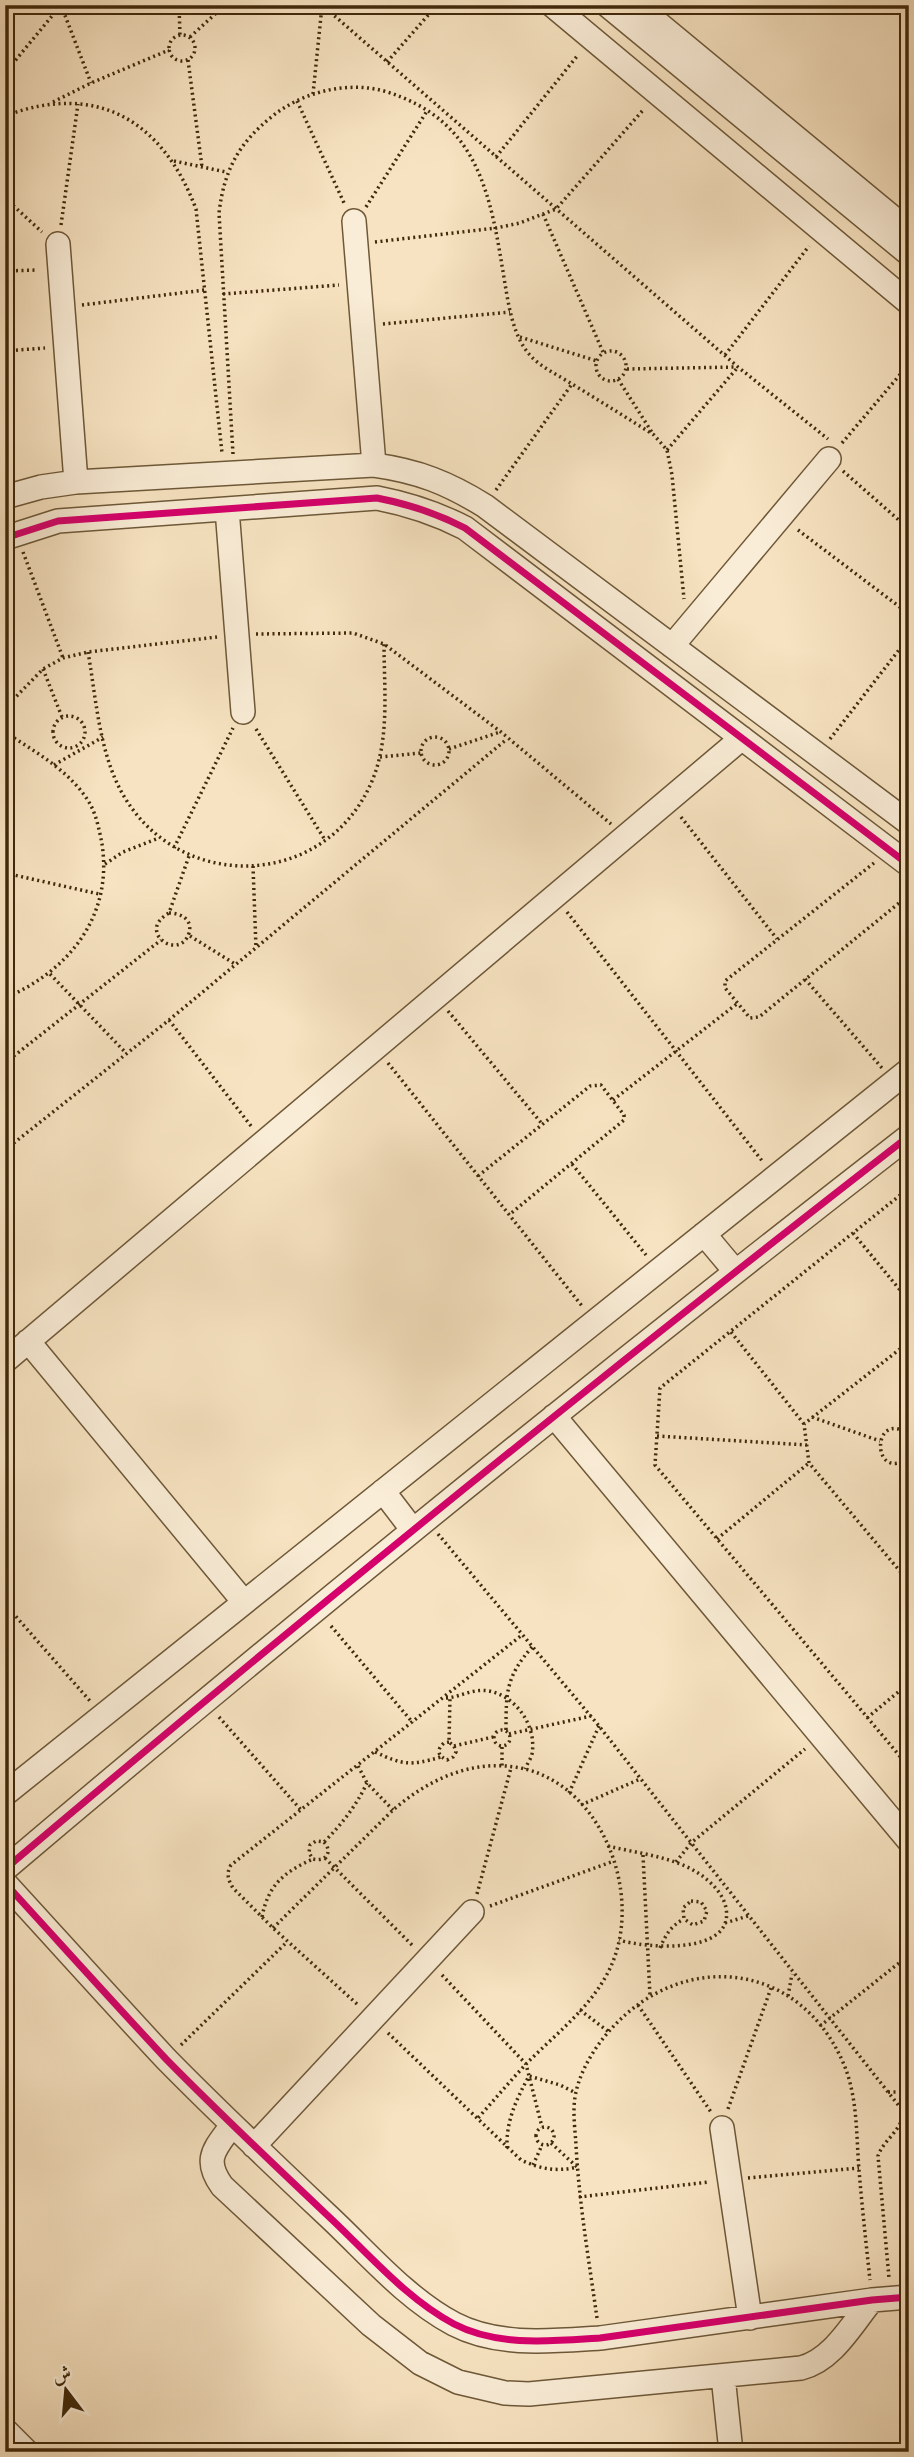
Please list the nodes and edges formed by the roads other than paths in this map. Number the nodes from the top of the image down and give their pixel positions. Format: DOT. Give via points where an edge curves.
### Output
graph roads {
  1 [pos="551,5"];
  2 [pos="607,5"];
  3 [pos="636,5"];
  4 [pos="354,231"];
  5 [pos="909,231"];
  6 [pos="59,254"];
  7 [pos="909,254"];
  8 [pos="909,303"];
  9 [pos="834,453"];
  10 [pos="374,465"];
  11 [pos="76,482"];
  12 [pos="454,487"];
  13 [pos="5,497"];
  14 [pos="227,509"];
  15 [pos="445,518"];
  16 [pos="11,535"];
  17 [pos="679,637"];
  18 [pos="243,709"];
  19 [pos="742,738"];
  20 [pos="909,823"];
  21 [pos="909,865"];
  22 [pos="901,1076"];
  23 [pos="909,1136"];
  24 [pos="704,1234"];
  25 [pos="735,1271"];
  26 [pos="28,1341"];
  27 [pos="5,1361"];
  28 [pos="554,1416"];
  29 [pos="383,1491"];
  30 [pos="419,1524"];
  31 [pos="244,1602"];
  32 [pos="5,1794"];
  33 [pos="909,1841"];
  34 [pos="5,1869"];
  35 [pos="5,1883"];
  36 [pos="472,1912"];
  37 [pos="232,2125"];
  38 [pos="722,2128"];
  39 [pos="254,2146"];
  40 [pos="891,2298"];
  41 [pos="750,2318"];
  42 [pos="723,2376"];
  43 [pos="5,2430"];
  44 [pos="27,2452"];
  45 [pos="732,2452"];
  1 -- 8 [label="street"];
  2 -- 7 [label="street"];
  3 -- 5 [label="street"];
  4 -- 10 [label="street"];
  6 -- 11 [label="street"];
  9 -- 17 [label="street"];
  10 -- 11 [label="street"];
  10 -- 12 [label="street" via="402,469"];
  11 -- 13 [label="street"];
  12 -- 15 [label="street"];
  12 -- 17 [label="street"];
  14 -- 15 [label="street" via="377,498"];
  14 -- 16 [label="street" via="58,521"];
  14 -- 18 [label="street"];
  15 -- 19 [label="street" via="465,528"];
  17 -- 20 [label="street" via="817,754"];
  19 -- 21 [label="street"];
  19 -- 26 [label="street"];
  22 -- 24 [label="street"];
  23 -- 25 [label="street"];
  24 -- 25 [label="street"];
  24 -- 29 [label="street"];
  25 -- 28 [label="street"];
  26 -- 27 [label="street"];
  26 -- 31 [label="street"];
  28 -- 30 [label="street"];
  28 -- 33 [label="street"];
  29 -- 30 [label="street"];
  29 -- 31 [label="street"];
  30 -- 34 [label="street"];
  31 -- 32 [label="street"];
  35 -- 37 [label="street"];
  36 -- 39 [label="street"];
  37 -- 39 [label="street"];
  37 -- 42 [label="street" via="211,2158 222,2186 371,2325 439,2373 481,2389 529,2394"];
  38 -- 41 [label="street"];
  39 -- 41 [label="street" via="426,2306 486,2336 600,2338"];
  40 -- 41 [label="street"];
  40 -- 42 [label="street" via="811,2366"];
  42 -- 45 [label="street"];
  43 -- 44 [label="street"];
}
